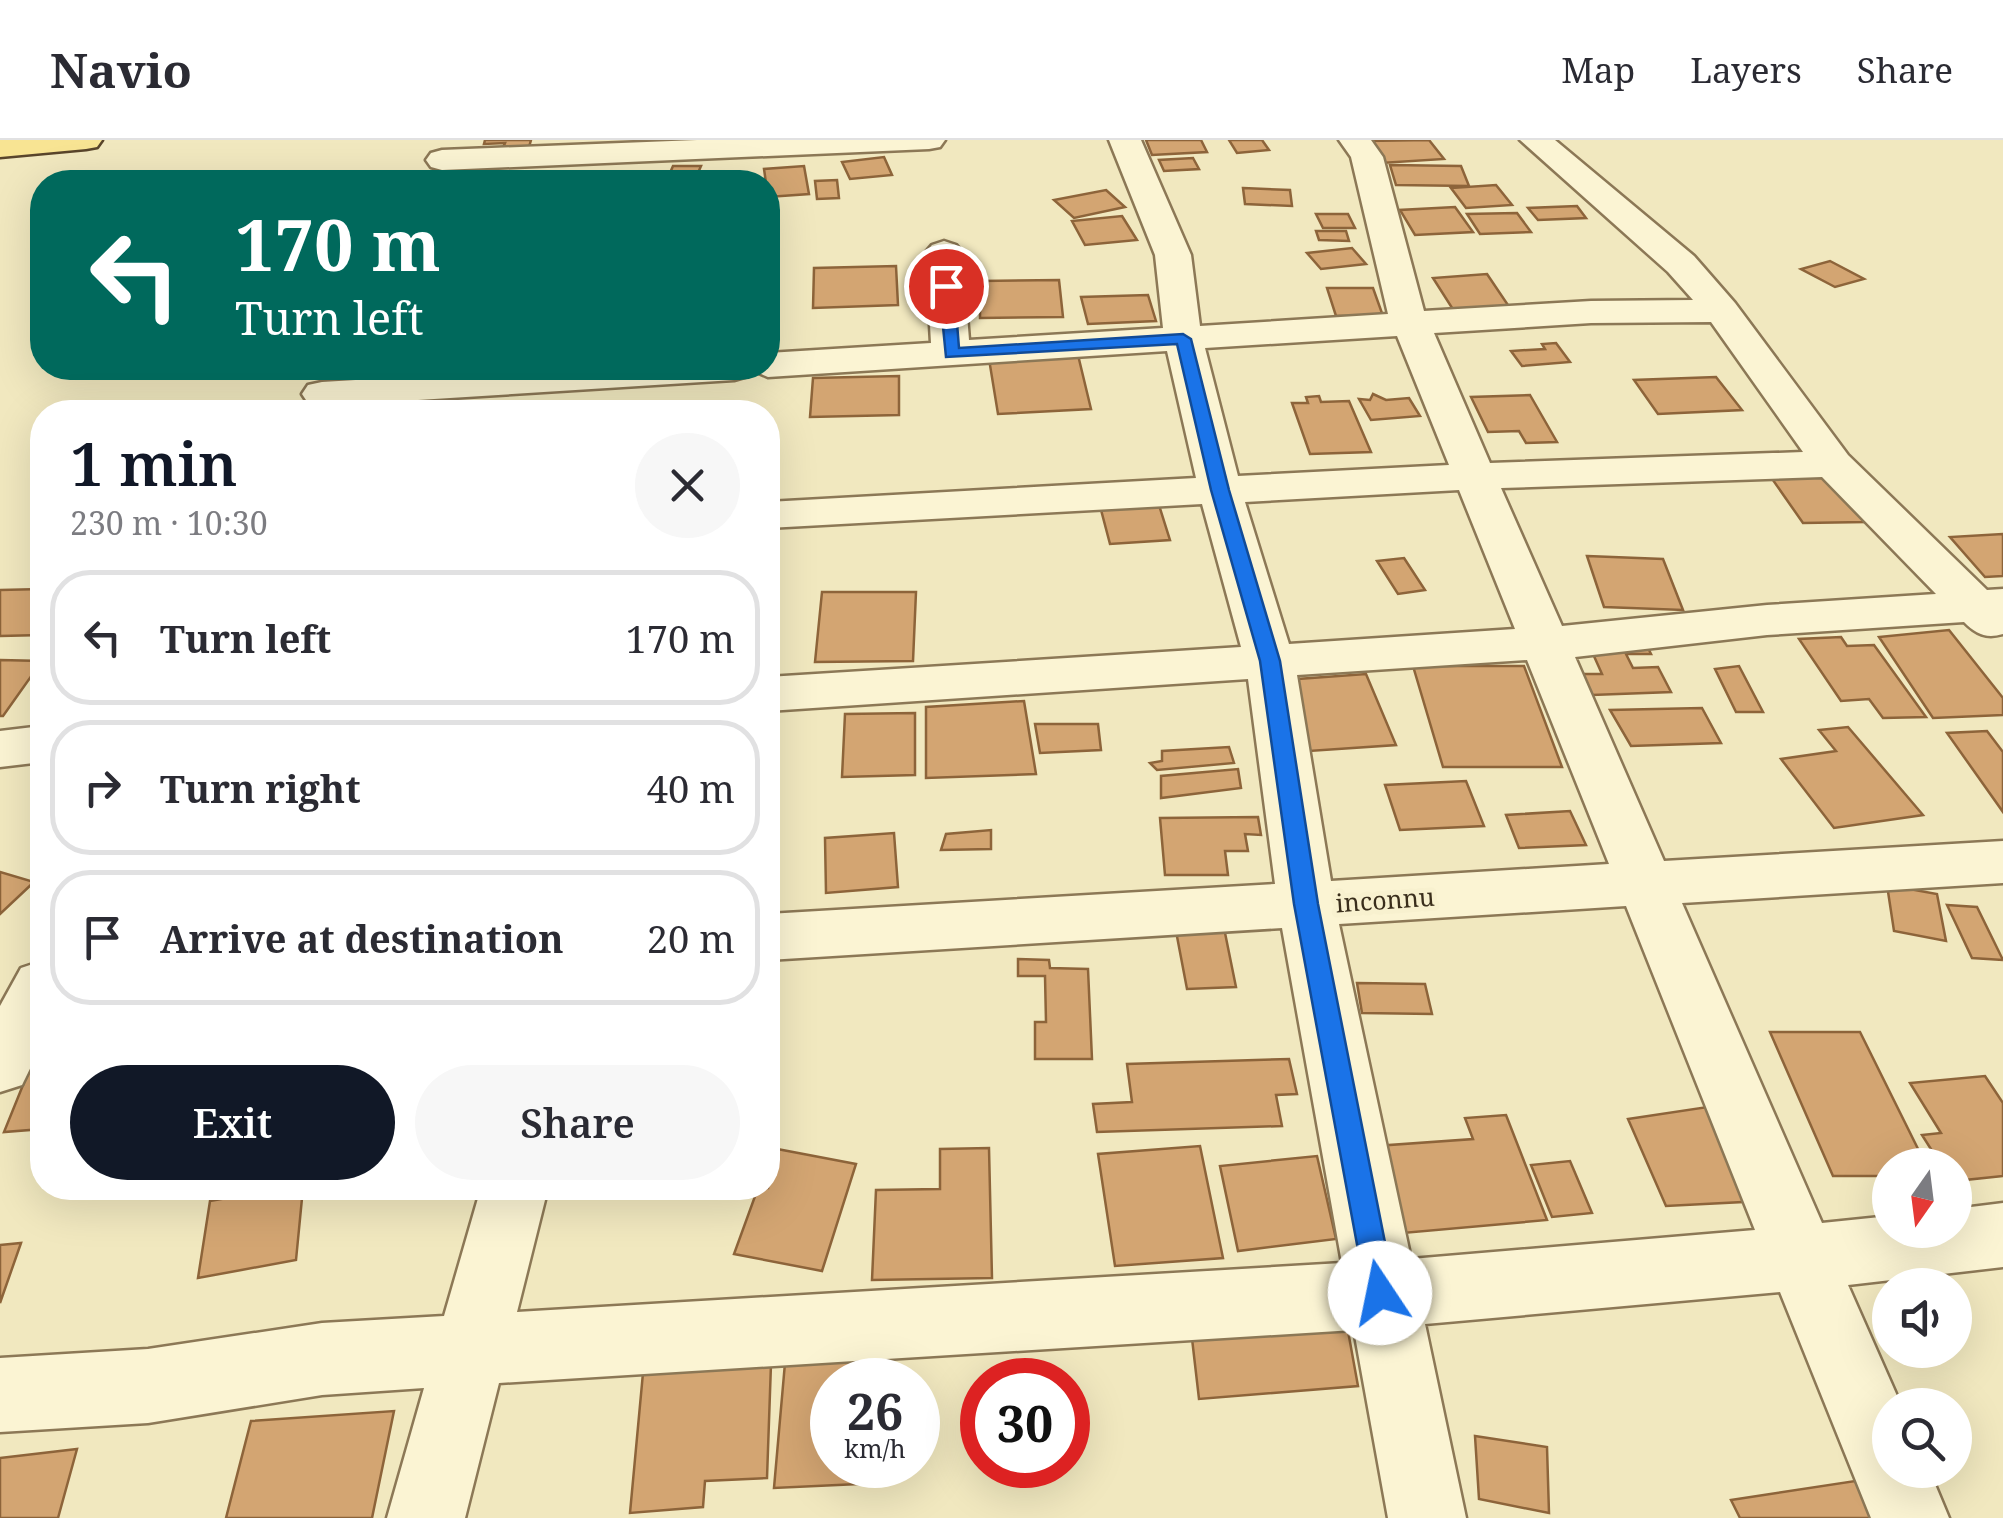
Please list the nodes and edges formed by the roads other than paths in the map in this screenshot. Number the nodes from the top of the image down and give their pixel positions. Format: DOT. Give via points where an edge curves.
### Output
graph roads {
  1 [pos="86,140"];
  2 [pos="928,140"];
  3 [pos="1125,140"];
  4 [pos="1355,140"];
  5 [pos="1536,140"];
  6 [pos="0,148"];
  7 [pos="440,161"];
  8 [pos="944,252"];
  9 [pos="1722,312"];
  10 [pos="1412,324"];
  11 [pos="1183,339"];
  12 [pos="951,354"];
  13 [pos="780,364"];
  14 [pos="520,380"];
  15 [pos="323,391"];
  16 [pos="1832,464"];
  17 [pos="1475,476"];
  18 [pos="1220,490"];
  19 [pos="780,514"];
  20 [pos="1994,615"];
  21 [pos="1546,642"];
  22 [pos="1270,661"];
  23 [pos="780,693"];
  24 [pos="30,745"];
  25 [pos="0,748"];
  26 [pos="2003,862"];
  27 [pos="1647,883"];
  28 [pos="1306,904"];
  29 [pos="780,936"];
  30 [pos="30,987"];
  31 [pos="0,992"];
  32 [pos="30,1008"];
  33 [pos="0,1066"];
  34 [pos="511,1200"];
  35 [pos="2003,1234"];
  36 [pos="1801,1260"];
  37 [pos="1380,1293"];
  38 [pos="471,1349"];
  39 [pos="0,1395"];
  40 [pos="426,1518"];
  41 [pos="1426,1518"];
  42 [pos="1910,1518"];
  1 -- 6 [label="main road"];
  2 -- 7 [label="street"];
  3 -- 11 [label="street" via="1173,256"];
  4 -- 10 [label="street" via="1368,156 1399,296"];
  5 -- 9 [label="street" via="1681,264"];
  8 -- 12 [label="street"];
  9 -- 10 [label="street" via="1591,312"];
  9 -- 16 [label="street"];
  10 -- 11 [label="street"];
  10 -- 17 [label="street"];
  11 -- 12 [label="street"];
  11 -- 18 [label="street"];
  12 -- 13 [label="street"];
  14 -- 15 [label="street"];
  16 -- 17 [label="street"];
  16 -- 20 [label="street"];
  17 -- 18 [label="street"];
  17 -- 21 [label="street"];
  18 -- 19 [label="street"];
  18 -- 22 [label="street"];
  20 -- 21 [label="street"];
  21 -- 22 [label="street"];
  21 -- 27 [label="street"];
  22 -- 23 [label="street"];
  22 -- 28 [label="street"];
  24 -- 25 [label="street"];
  26 -- 27 [label="street, inconnu"];
  27 -- 28 [label="street, inconnu"];
  27 -- 36 [label="street"];
  28 -- 29 [label="street, inconnu"];
  28 -- 37 [label="street"];
  30 -- 31 [label="street"];
  32 -- 33 [label="street"];
  34 -- 38 [label="street"];
  35 -- 36 [label="street"];
  36 -- 37 [label="street"];
  36 -- 42 [label="street"];
  37 -- 38 [label="street"];
  37 -- 41 [label="street"];
  38 -- 39 [label="street" via="322,1359 148,1386"];
  38 -- 40 [label="street"];
}
